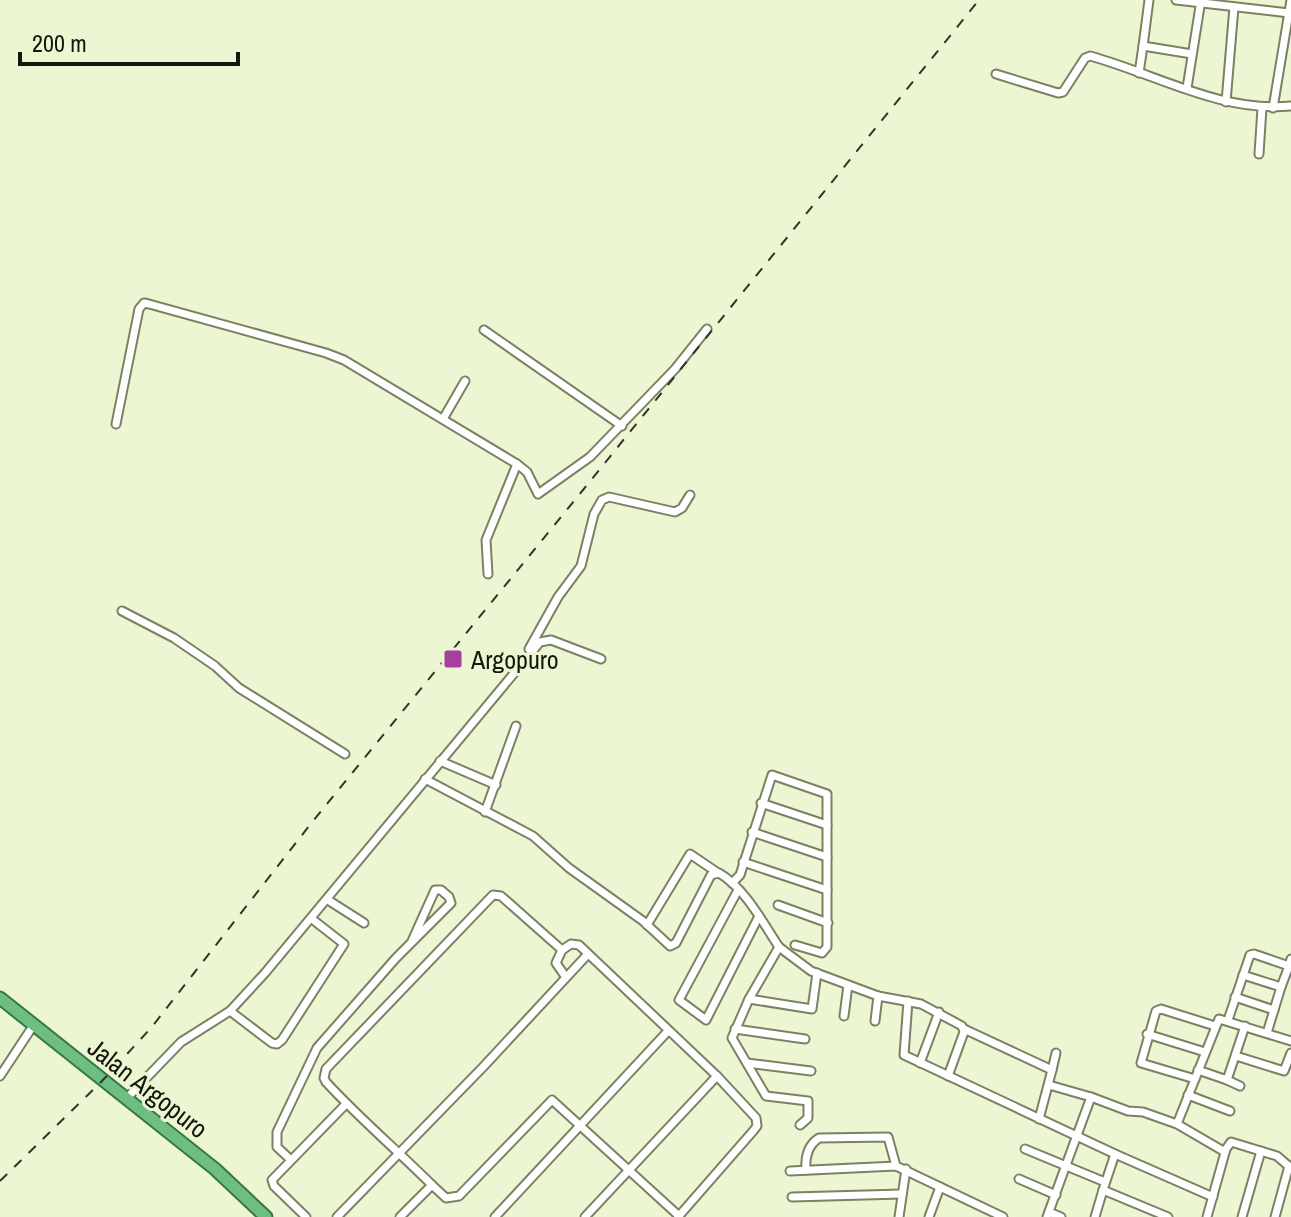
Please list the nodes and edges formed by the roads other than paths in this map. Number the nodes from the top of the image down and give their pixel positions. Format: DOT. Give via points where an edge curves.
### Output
graph roads {
  1 [pos="1149,0"];
  2 [pos="1176,0"];
  3 [pos="1291,0"];
  4 [pos="1200,2"];
  5 [pos="1234,7"];
  6 [pos="1289,13"];
  7 [pos="1289,24"];
  8 [pos="1143,46"];
  9 [pos="1192,54"];
  10 [pos="1139,73"];
  11 [pos="996,74"];
  12 [pos="1187,88"];
  13 [pos="1226,102"];
  14 [pos="1291,106"];
  15 [pos="1262,108"];
  16 [pos="1273,108"];
  17 [pos="1259,154"];
  18 [pos="707,329"];
  19 [pos="484,330"];
  20 [pos="465,381"];
  21 [pos="443,419"];
  22 [pos="116,424"];
  23 [pos="622,426"];
  24 [pos="517,464"];
  25 [pos="690,495"];
  26 [pos="488,574"];
  27 [pos="122,611"];
  28 [pos="601,659"];
  29 [pos="520,665"];
  30 [pos="516,726"];
  31 [pos="345,754"];
  32 [pos="440,761"];
  33 [pos="425,779"];
  34 [pos="496,785"];
  35 [pos="761,803"];
  36 [pos="485,812"];
  37 [pos="827,825"];
  38 [pos="752,832"];
  39 [pos="827,857"];
  40 [pos="743,862"];
  41 [pos="719,873"];
  42 [pos="735,887"];
  43 [pos="827,890"];
  44 [pos="328,900"];
  45 [pos="778,905"];
  46 [pos="759,916"];
  47 [pos="312,919"];
  48 [pos="364,923"];
  49 [pos="828,923"];
  50 [pos="647,925"];
  51 [pos="412,941"];
  52 [pos="795,945"];
  53 [pos="779,947"];
  54 [pos="562,950"];
  55 [pos="588,954"];
  56 [pos="1290,963"];
  57 [pos="817,973"];
  58 [pos="1243,975"];
  59 [pos="565,976"];
  60 [pos="848,985"];
  61 [pos="1281,987"];
  62 [pos="878,996"];
  63 [pos="1235,997"];
  64 [pos="0,998"];
  65 [pos="749,999"];
  66 [pos="908,1001"];
  67 [pos="1274,1010"];
  68 [pos="230,1011"];
  69 [pos="939,1012"];
  70 [pos="844,1016"];
  71 [pos="1228,1020"];
  72 [pos="875,1021"];
  73 [pos="33,1026"];
  74 [pos="1215,1026"];
  75 [pos="1245,1026"];
  76 [pos="735,1029"];
  77 [pos="964,1029"];
  78 [pos="668,1031"];
  79 [pos="1267,1033"];
  80 [pos="1147,1034"];
  81 [pos="805,1039"];
  82 [pos="1291,1041"];
  83 [pos="1205,1052"];
  84 [pos="1056,1053"];
  85 [pos="1291,1053"];
  86 [pos="1236,1056"];
  87 [pos="747,1063"];
  88 [pos="920,1063"];
  89 [pos="1052,1070"];
  90 [pos="1198,1070"];
  91 [pos="811,1071"];
  92 [pos="0,1076"];
  93 [pos="717,1076"];
  94 [pos="948,1076"];
  95 [pos="1195,1079"];
  96 [pos="1227,1080"];
  97 [pos="1049,1085"];
  98 [pos="1240,1086"];
  99 [pos="1091,1097"];
  100 [pos="126,1099"];
  101 [pos="1187,1100"];
  102 [pos="346,1104"];
  103 [pos="1230,1111"];
  104 [pos="1039,1119"];
  105 [pos="1177,1124"];
  106 [pos="581,1125"];
  107 [pos="800,1125"];
  108 [pos="1079,1135"];
  109 [pos="1025,1149"];
  110 [pos="1261,1151"];
  111 [pos="400,1152"];
  112 [pos="1225,1152"];
  113 [pos="1115,1154"];
  114 [pos="290,1159"];
  115 [pos="896,1166"];
  116 [pos="1066,1166"];
  117 [pos="1290,1167"];
  118 [pos="906,1169"];
  119 [pos="628,1170"];
  120 [pos="806,1170"];
  121 [pos="790,1171"];
  122 [pos="1019,1179"];
  123 [pos="432,1185"];
  124 [pos="1104,1186"];
  125 [pos="940,1187"];
  126 [pos="902,1194"];
  127 [pos="1056,1195"];
  128 [pos="792,1197"];
  129 [pos="1213,1197"];
  130 [pos="1048,1215"];
  131 [pos="266,1217"];
  132 [pos="306,1217"];
  133 [pos="337,1217"];
  134 [pos="400,1217"];
  135 [pos="495,1217"];
  136 [pos="585,1217"];
  137 [pos="678,1217"];
  138 [pos="899,1217"];
  139 [pos="929,1217"];
  140 [pos="1003,1217"];
  141 [pos="1061,1217"];
  142 [pos="1095,1217"];
  143 [pos="1168,1217"];
  144 [pos="1207,1217"];
  145 [pos="1242,1217"];
  146 [pos="1275,1217"];
  1 -- 8 [label="street"];
  2 -- 4 [label="street"];
  3 -- 6 [label="street"];
  4 -- 5 [label="street"];
  4 -- 9 [label="street"];
  5 -- 6 [label="street"];
  5 -- 13 [label="street"];
  6 -- 7 [label="street"];
  7 -- 16 [label="street"];
  8 -- 9 [label="street"];
  8 -- 10 [label="street"];
  9 -- 12 [label="street"];
  10 -- 11 [label="street" via="1088,57 1058,93"];
  10 -- 12 [label="street"];
  12 -- 13 [label="street"];
  13 -- 15 [label="street"];
  14 -- 16 [label="street"];
  15 -- 16 [label="street"];
  15 -- 17 [label="street"];
  18 -- 23 [label="street"];
  19 -- 23 [label="street"];
  20 -- 21 [label="street"];
  21 -- 22 [label="street" via="326,353 144,303"];
  21 -- 24 [label="street"];
  23 -- 24 [label="street" via="538,494"];
  24 -- 26 [label="street" via="486,540"];
  25 -- 29 [label="street" via="675,512 609,497 602,500 581,566"];
  27 -- 31 [label="street" via="174,638 239,688"];
  28 -- 29 [label="street" via="546,640"];
  29 -- 32 [label="street"];
  30 -- 34 [label="street"];
  32 -- 33 [label="street"];
  32 -- 34 [label="street"];
  33 -- 36 [label="street"];
  33 -- 44 [label="street"];
  34 -- 36 [label="street"];
  35 -- 37 [label="street"];
  35 -- 37 [label="street" via="774,775 827,794"];
  35 -- 38 [label="street"];
  36 -- 50 [label="street" via="533,836"];
  37 -- 39 [label="street"];
  38 -- 39 [label="street"];
  38 -- 40 [label="street"];
  39 -- 43 [label="street"];
  40 -- 42 [label="street"];
  40 -- 43 [label="street"];
  41 -- 42 [label="street"];
  41 -- 50 [label="street" via="690,854"];
  41 -- 50 [label="street" via="711,875 673,946"];
  42 -- 46 [label="street"];
  42 -- 46 [label="street" via="679,1000 706,1020"];
  43 -- 49 [label="street"];
  44 -- 47 [label="street"];
  44 -- 48 [label="street"];
  45 -- 49 [label="street"];
  46 -- 53 [label="street"];
  47 -- 68 [label="street"];
  47 -- 68 [label="street" via="344,944 282,1040 272,1043"];
  49 -- 52 [label="street" via="822,953"];
  51 -- 51 [label="street" via="451,903 441,890 435,890"];
  51 -- 114 [label="street" via="317,1048 277,1132 277,1147"];
  53 -- 57 [label="street"];
  53 -- 65 [label="street"];
  54 -- 55 [label="street" via="574,944"];
  54 -- 59 [label="street" via="556,963"];
  54 -- 102 [label="street" via="501,896 493,895 326,1069 326,1082"];
  55 -- 59 [label="street"];
  55 -- 78 [label="street"];
  56 -- 58 [label="street" via="1252,954"];
  56 -- 61 [label="street"];
  57 -- 60 [label="street"];
  57 -- 65 [label="street" via="812,1009"];
  58 -- 61 [label="street"];
  58 -- 63 [label="street"];
  59 -- 111 [label="street"];
  60 -- 62 [label="street"];
  60 -- 70 [label="street"];
  61 -- 67 [label="street"];
  62 -- 66 [label="street"];
  62 -- 72 [label="street"];
  63 -- 67 [label="street"];
  63 -- 71 [label="street"];
  64 -- 73 [label="highway, Jalan Argopuro"];
  65 -- 76 [label="street"];
  66 -- 69 [label="street"];
  66 -- 88 [label="street" via="904,1055"];
  67 -- 79 [label="street"];
  68 -- 100 [label="street" via="181,1042"];
  69 -- 77 [label="street"];
  69 -- 88 [label="street"];
  71 -- 74 [label="street" via="1219,1018"];
  71 -- 75 [label="street"];
  73 -- 92 [label="street"];
  73 -- 100 [label="highway, Jalan Argopuro"];
  74 -- 80 [label="street" via="1159,1009"];
  74 -- 83 [label="street"];
  75 -- 79 [label="street"];
  75 -- 86 [label="street"];
  76 -- 81 [label="street"];
  76 -- 87 [label="street" via="732,1038"];
  77 -- 89 [label="street"];
  77 -- 94 [label="street"];
  78 -- 93 [label="street"];
  78 -- 106 [label="street"];
  79 -- 82 [label="street"];
  80 -- 83 [label="street"];
  80 -- 95 [label="street" via="1141,1063"];
  83 -- 90 [label="street"];
  84 -- 89 [label="street"];
  85 -- 86 [label="street" via="1284,1071"];
  86 -- 96 [label="street"];
  87 -- 91 [label="street"];
  87 -- 107 [label="street" via="766,1096 808,1101 808,1118"];
  88 -- 94 [label="street"];
  89 -- 97 [label="street"];
  90 -- 95 [label="street"];
  90 -- 96 [label="street"];
  93 -- 119 [label="street"];
  93 -- 137 [label="street" via="750,1109 757,1126"];
  94 -- 104 [label="street"];
  95 -- 101 [label="street"];
  96 -- 98 [label="street"];
  97 -- 99 [label="street"];
  97 -- 104 [label="street"];
  99 -- 105 [label="street"];
  99 -- 108 [label="street"];
  100 -- 131 [label="highway, Jalan Argopuro"];
  101 -- 103 [label="street"];
  101 -- 105 [label="street"];
  102 -- 111 [label="street"];
  102 -- 114 [label="street"];
  104 -- 108 [label="street"];
  105 -- 112 [label="street"];
  106 -- 119 [label="street"];
  106 -- 123 [label="street" via="552,1100 459,1196 446,1198"];
  106 -- 135 [label="street"];
  108 -- 113 [label="street"];
  108 -- 116 [label="street"];
  109 -- 116 [label="street"];
  110 -- 112 [label="street" via="1234,1142"];
  110 -- 117 [label="street"];
  110 -- 145 [label="street"];
  111 -- 123 [label="street"];
  111 -- 133 [label="street"];
  112 -- 129 [label="street"];
  113 -- 124 [label="street"];
  113 -- 129 [label="street"];
  114 -- 132 [label="street" via="272,1183"];
  115 -- 118 [label="street"];
  115 -- 120 [label="street"];
  115 -- 120 [label="street" via="888,1137 819,1138 806,1157"];
  116 -- 124 [label="street"];
  116 -- 127 [label="street"];
  117 -- 146 [label="street"];
  118 -- 125 [label="street"];
  118 -- 126 [label="street"];
  119 -- 136 [label="street"];
  119 -- 137 [label="street"];
  120 -- 121 [label="street"];
  122 -- 127 [label="street"];
  123 -- 134 [label="street"];
  124 -- 142 [label="street"];
  124 -- 143 [label="street"];
  125 -- 139 [label="street"];
  125 -- 140 [label="street"];
  126 -- 128 [label="street"];
  126 -- 138 [label="street"];
  127 -- 130 [label="street"];
  129 -- 144 [label="street"];
  130 -- 141 [label="street"];
}
